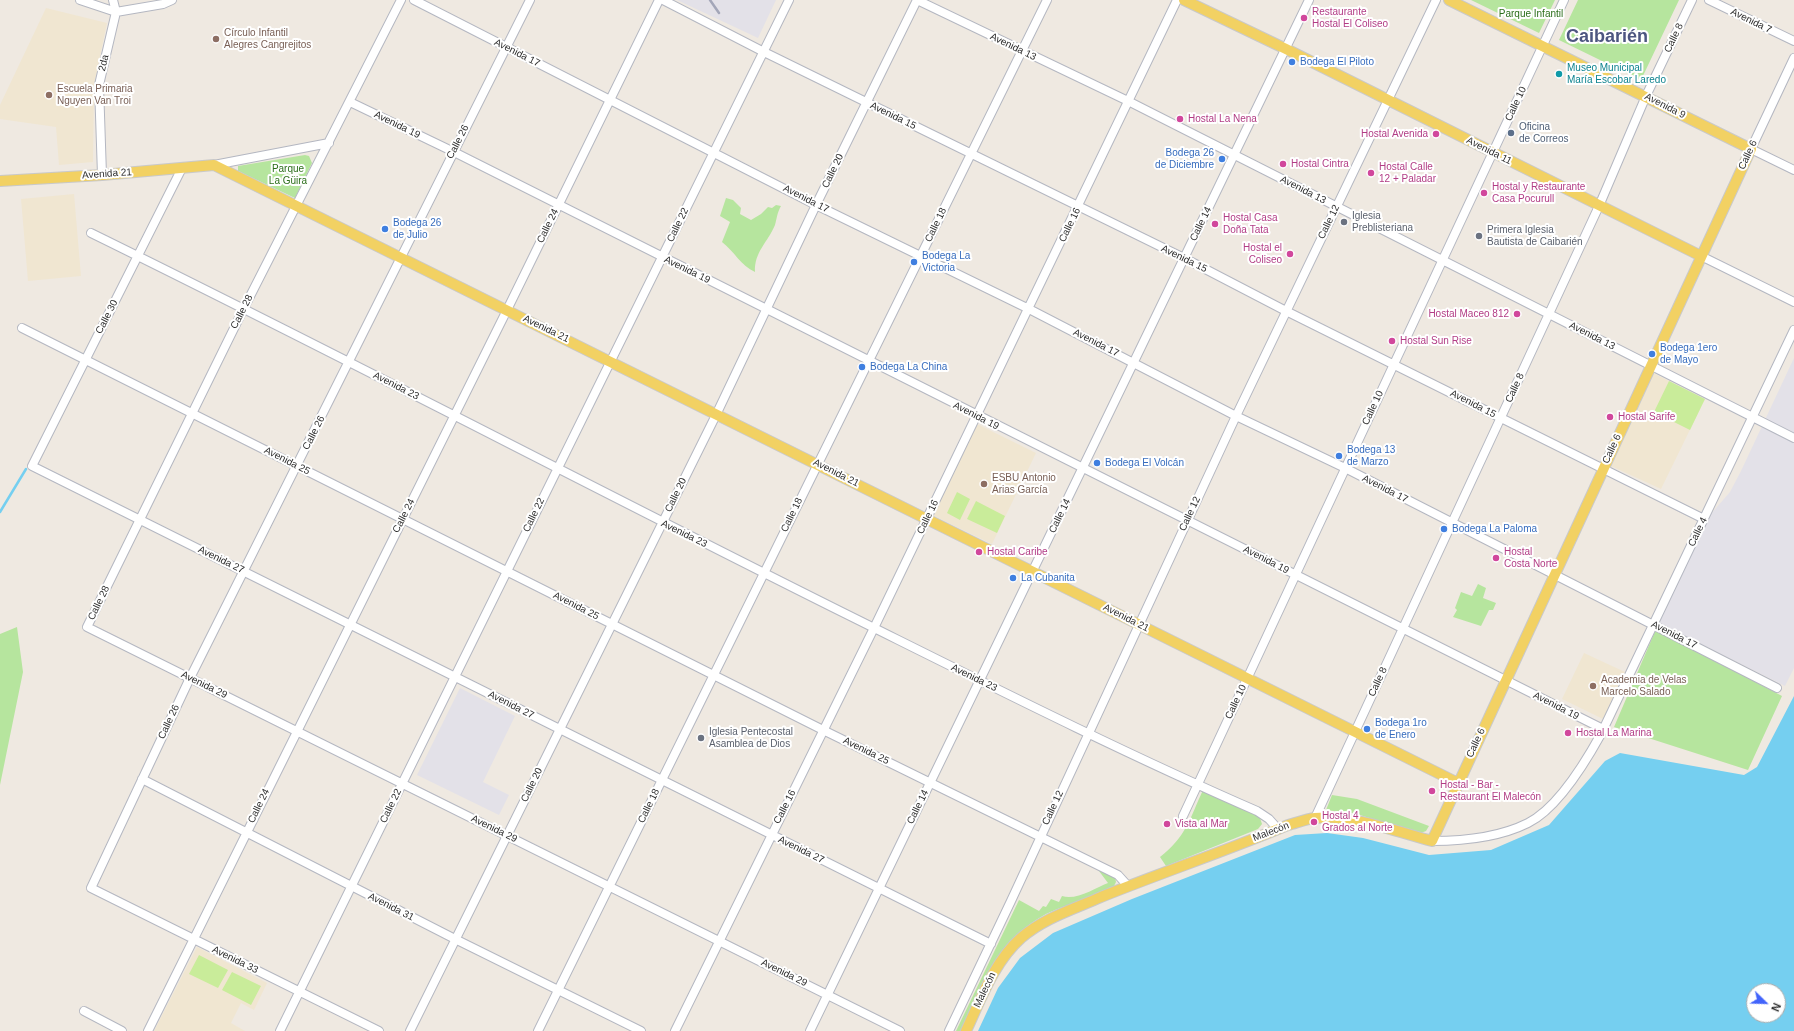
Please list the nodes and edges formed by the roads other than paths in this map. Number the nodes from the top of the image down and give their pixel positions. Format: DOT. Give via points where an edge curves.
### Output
graph roads {
  1 [pos="80,0"];
  2 [pos="113,0"];
  3 [pos="172,0"];
  4 [pos="401,0"];
  5 [pos="414,0"];
  6 [pos="530,0"];
  7 [pos="659,0"];
  8 [pos="663,0"];
  9 [pos="789,0"];
  10 [pos="917,0"];
  11 [pos="1046,0"];
  12 [pos="1177,0"];
  13 [pos="1184,0"];
  14 [pos="1309,0"];
  15 [pos="1436,0"];
  16 [pos="1449,0"];
  17 [pos="1564,0"];
  18 [pos="1692,0"];
  19 [pos="1709,0"];
  20 [pos="116,12"];
  21 [pos="1794,41"];
  22 [pos="1543,45"];
  23 [pos="505,47"];
  24 [pos="1286,49"];
  25 [pos="1021,51"];
  26 [pos="764,52"];
  27 [pos="1794,58"];
  28 [pos="1646,96"];
  29 [pos="609,100"];
  30 [pos="1388,100"];
  31 [pos="1128,101"];
  32 [pos="350,102"];
  33 [pos="866,103"];
  34 [pos="328,143"];
  35 [pos="1751,149"];
  36 [pos="454,152"];
  37 [pos="713,152"];
  38 [pos="1493,152"];
  39 [pos="970,154"];
  40 [pos="1234,155"];
  41 [pos="214,164"];
  42 [pos="182,168"];
  43 [pos="1794,170"];
  44 [pos="102,175"];
  45 [pos="0,181"];
  46 [pos="296,205"];
  47 [pos="559,205"];
  48 [pos="816,205"];
  49 [pos="1337,206"];
  50 [pos="1599,206"];
  51 [pos="1078,208"];
  52 [pos="92,233"];
  53 [pos="137,256"];
  54 [pos="400,256"];
  55 [pos="1701,256"];
  56 [pos="920,257"];
  57 [pos="662,258"];
  58 [pos="1184,258"];
  59 [pos="1442,261"];
  60 [pos="1794,302"];
  61 [pos="766,309"];
  62 [pos="1029,309"];
  63 [pos="243,310"];
  64 [pos="507,310"];
  65 [pos="1286,311"];
  66 [pos="1548,315"];
  67 [pos="22,328"];
  68 [pos="1794,330"];
  69 [pos="85,360"];
  70 [pos="610,361"];
  71 [pos="868,362"];
  72 [pos="1134,362"];
  73 [pos="349,363"];
  74 [pos="1394,364"];
  75 [pos="1650,365"];
  76 [pos="192,413"];
  77 [pos="716,414"];
  78 [pos="454,416"];
  79 [pos="977,416"];
  80 [pos="1236,416"];
  81 [pos="1752,417"];
  82 [pos="1501,418"];
  83 [pos="1794,438"];
  84 [pos="818,464"];
  85 [pos="32,466"];
  86 [pos="297,466"];
  87 [pos="1345,468"];
  88 [pos="1602,468"];
  89 [pos="557,469"];
  90 [pos="1082,469"];
  91 [pos="403,519"];
  92 [pos="927,519"];
  93 [pos="1704,519"];
  94 [pos="140,520"];
  95 [pos="1187,520"];
  96 [pos="662,523"];
  97 [pos="1452,523"];
  98 [pos="507,570"];
  99 [pos="1033,571"];
  100 [pos="244,572"];
  101 [pos="764,573"];
  102 [pos="1554,574"];
  103 [pos="1295,575"];
  104 [pos="349,624"];
  105 [pos="612,624"];
  106 [pos="1653,624"];
  107 [pos="1139,625"];
  108 [pos="87,627"];
  109 [pos="874,628"];
  110 [pos="1403,629"];
  111 [pos="714,674"];
  112 [pos="454,677"];
  113 [pos="190,678"];
  114 [pos="1247,678"];
  115 [pos="1505,680"];
  116 [pos="980,681"];
  117 [pos="1777,688"];
  118 [pos="560,729"];
  119 [pos="823,730"];
  120 [pos="296,731"];
  121 [pos="1355,732"];
  122 [pos="1602,732"];
  123 [pos="1088,734"];
  124 [pos="142,779"];
  125 [pos="662,780"];
  126 [pos="930,782"];
  127 [pos="402,783"];
  128 [pos="1458,783"];
  129 [pos="1197,785"];
  130 [pos="1183,816"];
  131 [pos="1315,818"];
  132 [pos="1278,829"];
  133 [pos="247,832"];
  134 [pos="507,835"];
  135 [pos="771,835"];
  136 [pos="1040,837"];
  137 [pos="1432,841"];
  138 [pos="351,886"];
  139 [pos="609,886"];
  140 [pos="1128,886"];
  141 [pos="91,888"];
  142 [pos="879,888"];
  143 [pos="194,939"];
  144 [pos="455,939"];
  145 [pos="720,941"];
  146 [pos="991,944"];
  147 [pos="558,990"];
  148 [pos="299,992"];
  149 [pos="827,995"];
  150 [pos="84,1011"];
  151 [pos="122,1031"];
  152 [pos="148,1031"];
  153 [pos="280,1031"];
  154 [pos="379,1031"];
  155 [pos="410,1031"];
  156 [pos="538,1031"];
  157 [pos="641,1031"];
  158 [pos="675,1031"];
  159 [pos="810,1031"];
  160 [pos="900,1031"];
  161 [pos="949,1031"];
  162 [pos="966,1031"];
  1 -- 20 [label="street"];
  2 -- 20 [label="street, 2da"];
  3 -- 20 [label="street" via="163,4"];
  4 -- 32 [label="street, Calle 28"];
  5 -- 23 [label="street, Avenida 17"];
  6 -- 23 [label="street, Calle 26"];
  7 -- 29 [label="street, Calle 24"];
  8 -- 26 [label="street, Avenida 15"];
  9 -- 26 [label="street, Calle 22"];
  10 -- 25 [label="street, Avenida 13"];
  10 -- 33 [label="street, Calle 20"];
  11 -- 25 [label="street, Calle 18"];
  12 -- 31 [label="street, Calle 16"];
  13 -- 24 [label="main road, Avenida 11"];
  14 -- 24 [label="street, Calle 14"];
  15 -- 30 [label="street, Calle 12"];
  16 -- 22 [label="main road, Avenida 9"];
  17 -- 22 [label="street, Calle 10"];
  18 -- 28 [label="street, Calle 8"];
  19 -- 21 [label="street, Avenida 7"];
  20 -- 44 [label="street, 2da" via="99,85"];
  22 -- 28 [label="main road, Avenida 9"];
  22 -- 38 [label="street, Calle 10"];
  23 -- 29 [label="street, Avenida 17"];
  23 -- 36 [label="street, Calle 26"];
  24 -- 30 [label="main road, Avenida 11"];
  24 -- 40 [label="street, Calle 14"];
  25 -- 31 [label="street, Avenida 13"];
  25 -- 39 [label="street, Calle 18"];
  26 -- 33 [label="street, Avenida 15"];
  26 -- 37 [label="street, Calle 22"];
  27 -- 35 [label="street, Calle 6"];
  28 -- 35 [label="main road, Avenida 9"];
  28 -- 50 [label="street, Calle 8"];
  29 -- 37 [label="street, Avenida 17"];
  29 -- 47 [label="street, Calle 24"];
  30 -- 38 [label="main road, Avenida 11"];
  30 -- 49 [label="street, Calle 12"];
  31 -- 40 [label="street, Avenida 13"];
  31 -- 51 [label="street, Calle 16"];
  32 -- 34 [label="street, Calle 28"];
  32 -- 36 [label="street, Avenida 19"];
  33 -- 39 [label="street, Avenida 15"];
  33 -- 48 [label="street, Calle 20"];
  34 -- 41 [label="street, Avenida 21"];
  34 -- 46 [label="street, Calle 28"];
  35 -- 43 [label="street, Avenida 9"];
  35 -- 55 [label="main road, Calle 6"];
  36 -- 47 [label="street, Avenida 19"];
  36 -- 54 [label="street, Calle 26"];
  37 -- 48 [label="street, Avenida 17"];
  37 -- 57 [label="street, Calle 22"];
  38 -- 50 [label="main road, Avenida 11"];
  38 -- 59 [label="street, Calle 10"];
  39 -- 51 [label="street, Avenida 15"];
  39 -- 56 [label="street, Calle 18"];
  40 -- 49 [label="street, Avenida 13"];
  40 -- 58 [label="street, Calle 14"];
  41 -- 42 [label="main road, Avenida 21"];
  41 -- 46 [label="main road, Avenida 21"];
  42 -- 44 [label="main road, Avenida 21"];
  42 -- 53 [label="street, Calle 30"];
  44 -- 45 [label="main road, Avenida 21"];
  46 -- 54 [label="main road, Avenida 21"];
  46 -- 63 [label="street, Calle 28"];
  47 -- 57 [label="street, Avenida 19"];
  47 -- 64 [label="street, Calle 24"];
  48 -- 56 [label="street, Avenida 17"];
  48 -- 61 [label="street, Calle 20"];
  49 -- 59 [label="street, Avenida 13"];
  49 -- 65 [label="street, Calle 12"];
  50 -- 55 [label="main road, Avenida 11"];
  50 -- 66 [label="street, Calle 8"];
  51 -- 58 [label="street, Avenida 15"];
  51 -- 62 [label="street, Calle 16"];
  52 -- 53 [label="street, Avenida 23"];
  53 -- 63 [label="street, Avenida 23"];
  53 -- 69 [label="street, Calle 30"];
  54 -- 64 [label="main road, Avenida 21"];
  54 -- 73 [label="street, Calle 26"];
  55 -- 60 [label="street, Avenida 11"];
  55 -- 75 [label="main road, Calle 6"];
  56 -- 62 [label="street, Avenida 17"];
  56 -- 71 [label="street, Calle 18"];
  57 -- 61 [label="street, Avenida 19"];
  57 -- 70 [label="street, Calle 22"];
  58 -- 65 [label="street, Avenida 15"];
  58 -- 72 [label="street, Calle 14"];
  59 -- 66 [label="street, Avenida 13"];
  59 -- 74 [label="street, Calle 10"];
  61 -- 71 [label="street, Avenida 19"];
  61 -- 77 [label="street, Calle 20"];
  62 -- 72 [label="street, Avenida 17"];
  62 -- 79 [label="street, Calle 16"];
  63 -- 73 [label="street, Avenida 23"];
  63 -- 76 [label="street, Calle 28"];
  64 -- 70 [label="main road, Avenida 21"];
  64 -- 78 [label="street, Calle 24"];
  65 -- 74 [label="street, Avenida 15"];
  65 -- 80 [label="street, Calle 12"];
  66 -- 75 [label="street, Avenida 13"];
  66 -- 82 [label="street, Calle 8"];
  67 -- 69 [label="street, Avenida 25"];
  68 -- 81 [label="street, Calle 4"];
  69 -- 76 [label="street, Avenida 25"];
  69 -- 85 [label="street, Calle 30"];
  70 -- 77 [label="main road, Avenida 21"];
  70 -- 89 [label="street, Calle 22"];
  71 -- 79 [label="street, Avenida 19"];
  71 -- 84 [label="street, Calle 18"];
  72 -- 80 [label="street, Avenida 17"];
  72 -- 90 [label="street, Calle 14"];
  73 -- 78 [label="street, Avenida 23"];
  73 -- 86 [label="street, Calle 26"];
  74 -- 82 [label="street, Avenida 15"];
  74 -- 87 [label="street, Calle 10"];
  75 -- 81 [label="street, Avenida 13"];
  75 -- 88 [label="main road, Calle 6"];
  76 -- 86 [label="street, Avenida 25"];
  76 -- 94 [label="street, Calle 28"];
  77 -- 84 [label="main road, Avenida 21"];
  77 -- 96 [label="street, Calle 20"];
  78 -- 89 [label="street, Avenida 23"];
  78 -- 91 [label="street, Calle 24"];
  79 -- 90 [label="street, Avenida 19"];
  79 -- 92 [label="street, Calle 16"];
  80 -- 87 [label="street, Avenida 17"];
  80 -- 95 [label="street, Calle 12"];
  81 -- 83 [label="street, Avenida 13"];
  81 -- 93 [label="street, Calle 4"];
  82 -- 88 [label="street, Avenida 15"];
  82 -- 97 [label="street, Calle 8"];
  84 -- 92 [label="main road, Avenida 21"];
  84 -- 101 [label="street, Calle 18"];
  85 -- 94 [label="street, Avenida 27"];
  86 -- 91 [label="street, Avenida 25"];
  86 -- 100 [label="street, Calle 26"];
  87 -- 97 [label="street, Avenida 17"];
  87 -- 103 [label="street, Calle 10"];
  88 -- 93 [label="street, Avenida 15"];
  88 -- 102 [label="main road, Calle 6"];
  89 -- 96 [label="street, Avenida 23"];
  89 -- 98 [label="street, Calle 22"];
  90 -- 95 [label="street, Avenida 19"];
  90 -- 99 [label="street, Calle 14"];
  91 -- 98 [label="street, Avenida 25"];
  91 -- 104 [label="street, Calle 24"];
  92 -- 99 [label="main road, Avenida 21"];
  92 -- 109 [label="street, Calle 16"];
  93 -- 106 [label="street, Calle 4"];
  94 -- 100 [label="street, Avenida 27"];
  94 -- 108 [label="street, Calle 28"];
  95 -- 103 [label="street, Avenida 19"];
  95 -- 107 [label="street, Calle 12"];
  96 -- 101 [label="street, Avenida 23"];
  96 -- 105 [label="street, Calle 20"];
  97 -- 102 [label="street, Avenida 17"];
  97 -- 110 [label="street, Calle 8"];
  98 -- 105 [label="street, Avenida 25"];
  98 -- 112 [label="street, Calle 22"];
  99 -- 107 [label="main road, Avenida 21"];
  99 -- 116 [label="street, Calle 14"];
  100 -- 104 [label="street, Avenida 27"];
  100 -- 113 [label="street, Calle 26"];
  101 -- 109 [label="street, Avenida 23"];
  101 -- 111 [label="street, Calle 18"];
  102 -- 106 [label="street, Avenida 17"];
  102 -- 115 [label="main road, Calle 6"];
  103 -- 110 [label="street, Avenida 19"];
  103 -- 114 [label="street, Calle 10"];
  104 -- 112 [label="street, Avenida 27"];
  104 -- 120 [label="street, Calle 24"];
  105 -- 111 [label="street, Avenida 25"];
  105 -- 118 [label="street, Calle 20"];
  106 -- 117 [label="street, Avenida 17"];
  106 -- 122 [label="street, Calle 4"];
  107 -- 114 [label="main road, Avenida 21"];
  107 -- 123 [label="street, Calle 12"];
  108 -- 113 [label="street, Avenida 29"];
  109 -- 116 [label="street, Avenida 23"];
  109 -- 119 [label="street, Calle 16"];
  110 -- 115 [label="street, Avenida 19"];
  110 -- 121 [label="street, Calle 8"];
  111 -- 119 [label="street, Avenida 25"];
  111 -- 125 [label="street, Calle 18"];
  112 -- 118 [label="street, Avenida 27"];
  112 -- 127 [label="street, Calle 22"];
  113 -- 120 [label="street, Avenida 29"];
  113 -- 124 [label="street, Calle 26"];
  114 -- 121 [label="main road, Avenida 21"];
  114 -- 129 [label="street, Calle 10"];
  115 -- 122 [label="street, Avenida 19"];
  115 -- 128 [label="main road, Calle 6"];
  116 -- 123 [label="street, Avenida 23"];
  116 -- 126 [label="street, Calle 14"];
  118 -- 125 [label="street, Avenida 27"];
  118 -- 134 [label="street, Calle 20"];
  119 -- 126 [label="street, Avenida 25"];
  119 -- 135 [label="street, Calle 16"];
  120 -- 127 [label="street, Avenida 29"];
  120 -- 133 [label="street, Calle 24"];
  121 -- 128 [label="main road, Avenida 21"];
  121 -- 131 [label="street, Calle 8"];
  122 -- 137 [label="street, Malecón" via="1580,772 1547,809 1528,823 1464,841"];
  123 -- 129 [label="street, Avenida 23"];
  123 -- 136 [label="street, Calle 12"];
  124 -- 133 [label="street, Avenida 31"];
  124 -- 141 [label="street, Calle 26"];
  125 -- 135 [label="street, Avenida 27"];
  125 -- 139 [label="street, Calle 18"];
  126 -- 136 [label="street, Avenida 25"];
  126 -- 142 [label="street, Calle 14"];
  127 -- 134 [label="street, Avenida 29"];
  127 -- 138 [label="street, Calle 22"];
  128 -- 137 [label="main road, Calle 6"];
  129 -- 130 [label="street, Calle 10"];
  129 -- 132 [label="street, Avenida 23" via="1257,811"];
  131 -- 132 [label="main road, Malecón"];
  131 -- 137 [label="main road, Malecón" via="1335,818 1370,824"];
  132 -- 140 [label="main road, Malecón"];
  133 -- 138 [label="street, Avenida 31"];
  133 -- 143 [label="street, Calle 24"];
  134 -- 139 [label="street, Avenida 29"];
  134 -- 144 [label="street, Calle 20"];
  135 -- 142 [label="street, Avenida 27"];
  135 -- 145 [label="street, Calle 16"];
  136 -- 140 [label="street, Avenida 25" via="1118,875"];
  136 -- 146 [label="street, Calle 12"];
  138 -- 144 [label="street, Avenida 31"];
  138 -- 148 [label="street, Calle 22"];
  139 -- 145 [label="street, Avenida 29"];
  139 -- 147 [label="street, Calle 18"];
  140 -- 162 [label="main road, Malecón" via="1044,921 1020,938 998,966"];
  141 -- 143 [label="street, Avenida 33"];
  142 -- 146 [label="street, Avenida 27"];
  142 -- 149 [label="street, Calle 14"];
  143 -- 148 [label="street, Avenida 33"];
  143 -- 152 [label="street, Calle 24"];
  144 -- 147 [label="street, Avenida 31"];
  144 -- 155 [label="street, Calle 20"];
  145 -- 149 [label="street, Avenida 29"];
  145 -- 158 [label="street, Calle 16"];
  146 -- 161 [label="street, Calle 12"];
  147 -- 156 [label="street, Calle 18"];
  147 -- 157 [label="street, Avenida 31"];
  148 -- 153 [label="street, Calle 22"];
  148 -- 154 [label="street, Avenida 33"];
  149 -- 159 [label="street, Calle 14"];
  149 -- 160 [label="street, Avenida 29"];
  150 -- 151 [label="street"];
}
